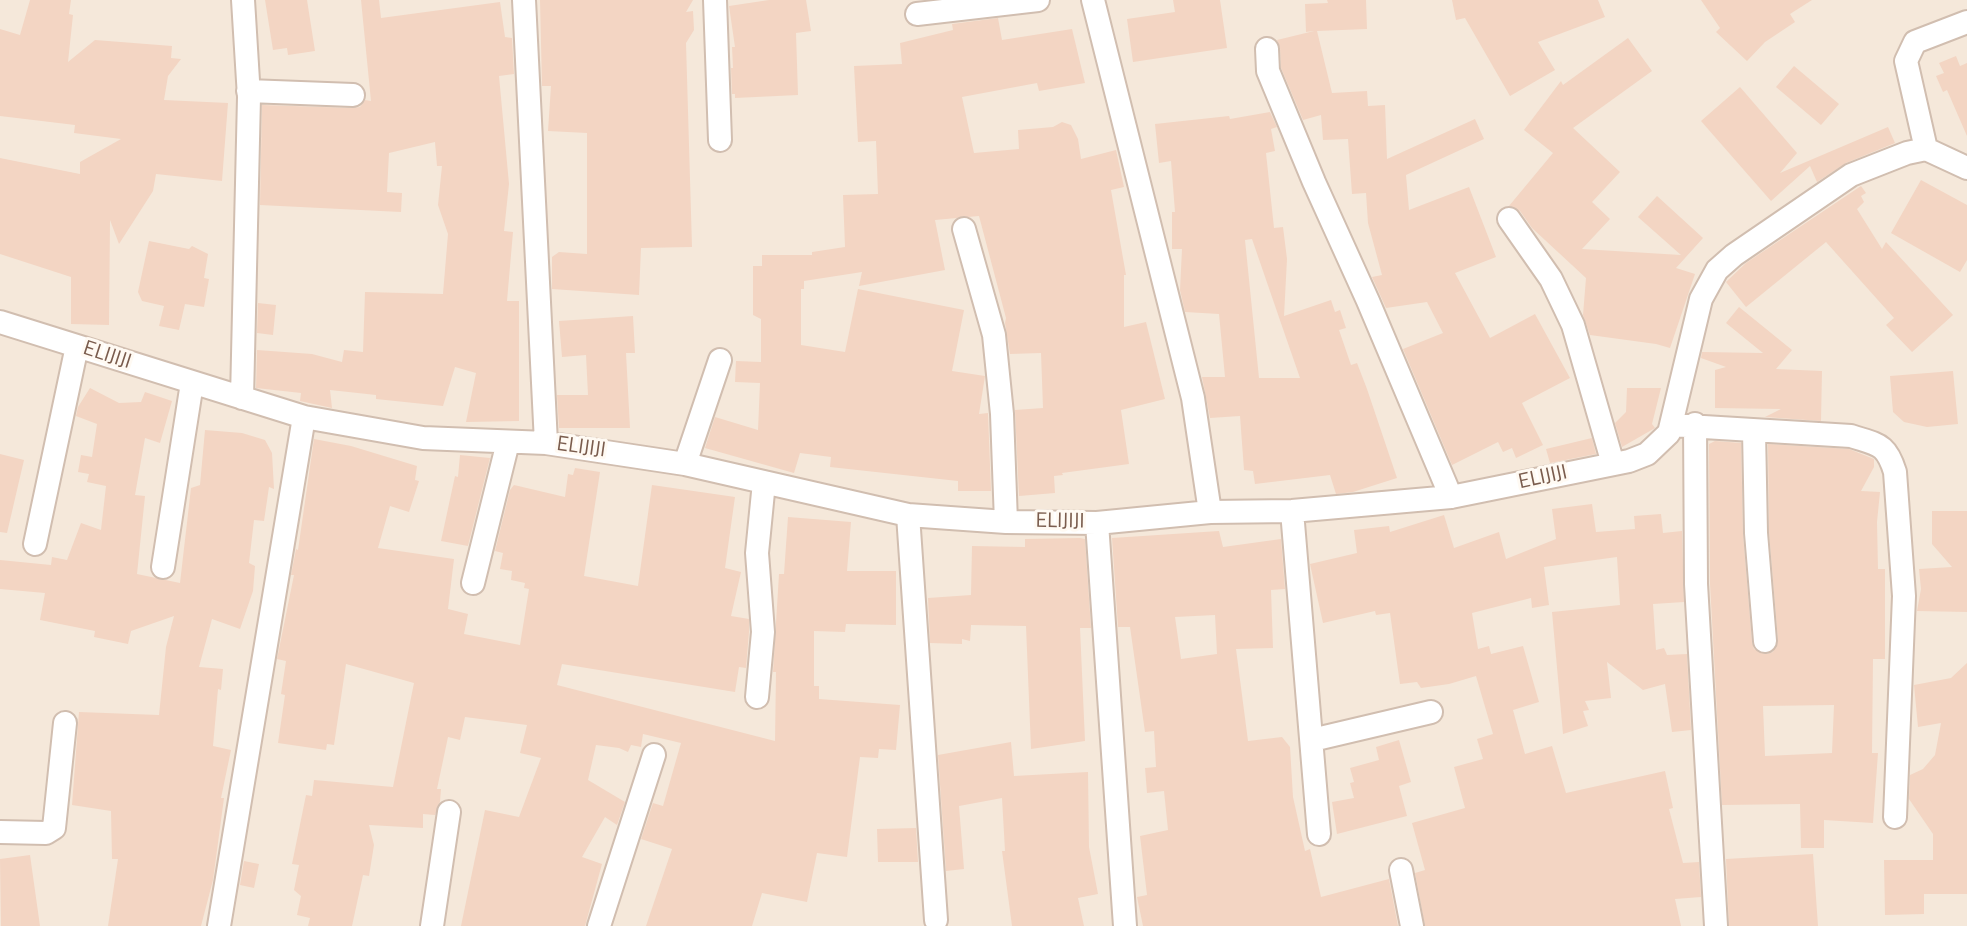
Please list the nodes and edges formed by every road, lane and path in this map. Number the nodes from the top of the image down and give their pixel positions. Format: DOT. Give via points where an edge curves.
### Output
graph roads {
  1 [pos="243,0"];
  2 [pos="524,0"];
  3 [pos="715,0"];
  4 [pos="1038,0"];
  5 [pos="1093,0"];
  6 [pos="917,14"];
  7 [pos="1967,22"];
  8 [pos="1267,49"];
  9 [pos="248,91"];
  10 [pos="353,95"];
  11 [pos="720,140"];
  12 [pos="1926,149"];
  13 [pos="1967,168"];
  14 [pos="1509,219"];
  15 [pos="964,229"];
  16 [pos="0,322"];
  17 [pos="77,346"];
  18 [pos="720,360"];
  19 [pos="192,383"];
  20 [pos="242,398"];
  21 [pos="304,417"];
  22 [pos="1695,424"];
  23 [pos="1671,425"];
  24 [pos="1754,431"];
  25 [pos="508,442"];
  26 [pos="546,443"];
  27 [pos="685,464"];
  28 [pos="1613,464"];
  29 [pos="764,482"];
  30 [pos="1451,497"];
  31 [pos="1292,510"];
  32 [pos="1210,512"];
  33 [pos="908,515"];
  34 [pos="1006,522"];
  35 [pos="1096,523"];
  36 [pos="35,544"];
  37 [pos="164,567"];
  38 [pos="473,583"];
  39 [pos="1765,641"];
  40 [pos="757,697"];
  41 [pos="1431,712"];
  42 [pos="65,723"];
  43 [pos="1312,740"];
  44 [pos="654,755"];
  45 [pos="449,812"];
  46 [pos="1895,817"];
  47 [pos="0,832"];
  48 [pos="1319,834"];
  49 [pos="1401,870"];
  50 [pos="936,920"];
  51 [pos="219,926"];
  52 [pos="432,926"];
  53 [pos="599,926"];
  54 [pos="1125,926"];
  55 [pos="1412,926"];
  56 [pos="1716,926"];
  1 -- 9 [label="street"];
  2 -- 26 [label="street"];
  3 -- 11 [label="street"];
  4 -- 6 [label="street"];
  5 -- 32 [label="street" via="1193,398"];
  7 -- 12 [label="street" via="1915,42 1906,61"];
  8 -- 30 [label="street" via="1268,71"];
  9 -- 10 [label="street"];
  9 -- 20 [label="street"];
  12 -- 13 [label="street"];
  12 -- 23 [label="street, ELIJIJI" via="1851,175 1717,270 1701,299"];
  14 -- 28 [label="street" via="1551,279 1573,325"];
  15 -- 34 [label="street" via="994,335"];
  16 -- 17 [label="street, ELIJIJI"];
  17 -- 19 [label="street, ELIJIJI"];
  17 -- 36 [label="street"];
  18 -- 27 [label="street"];
  19 -- 20 [label="street, ELIJIJI"];
  19 -- 37 [label="street"];
  20 -- 21 [label="street, ELIJIJI"];
  21 -- 25 [label="street, ELIJIJI" via="423,438"];
  21 -- 51 [label="street"];
  22 -- 23 [label="street"];
  22 -- 24 [label="street"];
  22 -- 56 [label="street" via="1696,584"];
  23 -- 28 [label="street, ELIJIJI" via="1659,445 1647,454"];
  24 -- 39 [label="street" via="1756,533"];
  24 -- 46 [label="street" via="1851,436 1889,453 1895,472 1904,596"];
  25 -- 26 [label="street, ELIJIJI"];
  25 -- 38 [label="street"];
  26 -- 27 [label="street, ELIJIJI"];
  27 -- 29 [label="street, ELIJIJI"];
  28 -- 30 [label="street, ELIJIJI"];
  29 -- 33 [label="street, ELIJIJI"];
  29 -- 40 [label="street" via="757,553 763,632"];
  30 -- 31 [label="street, ELIJIJI"];
  31 -- 32 [label="street, ELIJIJI"];
  31 -- 43 [label="street"];
  32 -- 35 [label="street, ELIJIJI"];
  33 -- 34 [label="street, ELIJIJI"];
  33 -- 50 [label="street"];
  34 -- 35 [label="street, ELIJIJI"];
  35 -- 54 [label="street"];
  41 -- 43 [label="street"];
  42 -- 47 [label="street" via="54,828 46,833"];
  43 -- 48 [label="street"];
  44 -- 53 [label="street"];
  45 -- 52 [label="street"];
  49 -- 55 [label="street"];
}
